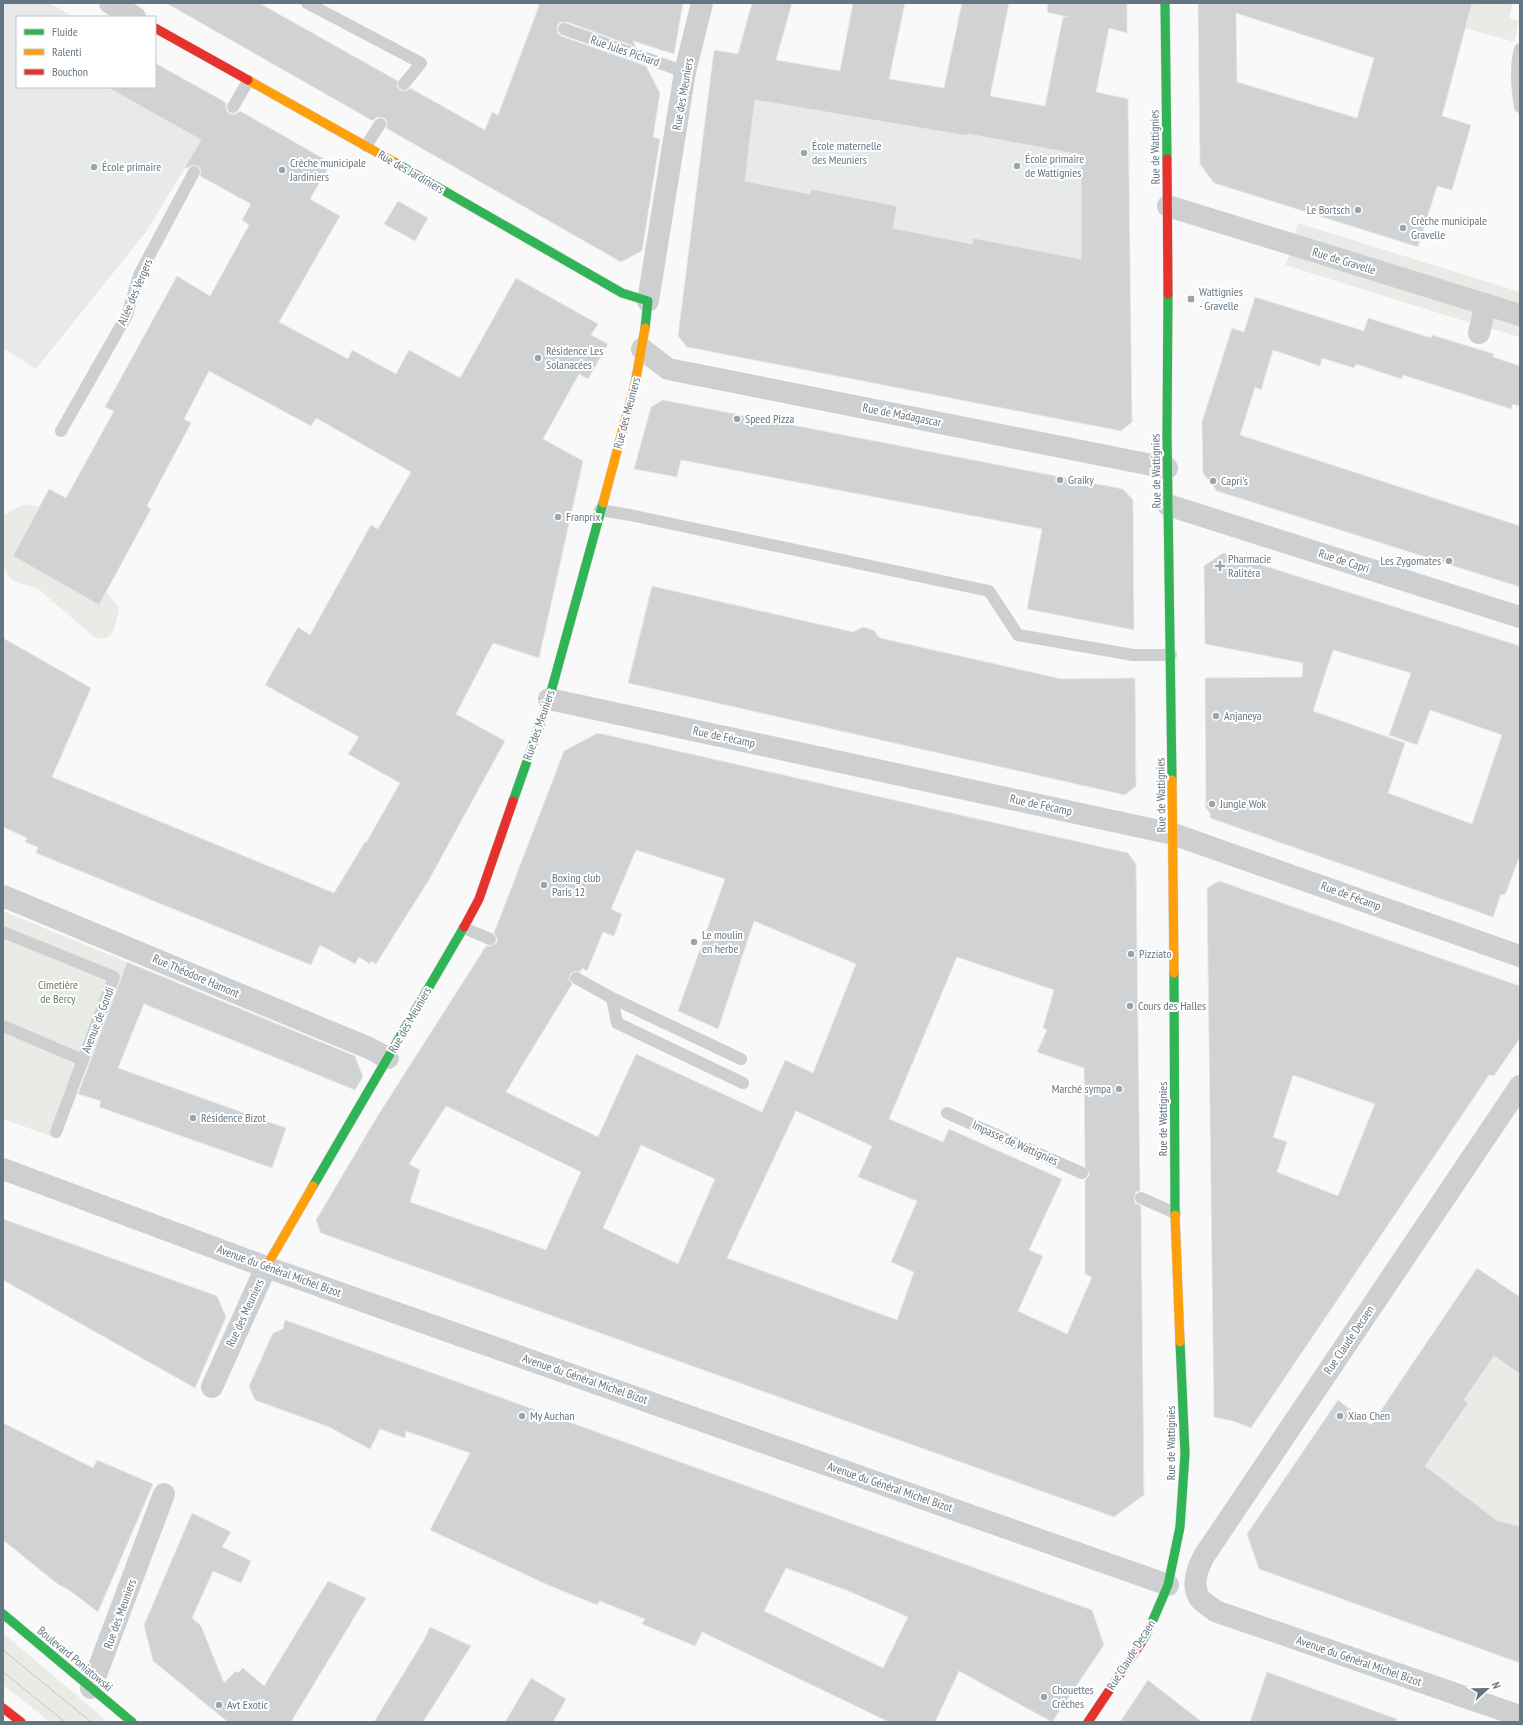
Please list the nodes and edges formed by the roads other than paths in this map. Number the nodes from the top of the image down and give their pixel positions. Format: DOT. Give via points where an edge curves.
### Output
graph roads {
  1 [pos="110,3"];
  2 [pos="307,3"];
  3 [pos="702,3"];
  4 [pos="1165,3"];
  5 [pos="133,16"];
  6 [pos="156,29"];
  7 [pos="564,30"];
  8 [pos="1520,49"];
  9 [pos="685,72"];
  10 [pos="248,81"];
  11 [pos="404,84"];
  12 [pos="233,107"];
  13 [pos="1520,107"];
  14 [pos="380,124"];
  15 [pos="366,146"];
  16 [pos="194,172"];
  17 [pos="1168,206"];
  18 [pos="648,301"];
  19 [pos="1486,304"];
  20 [pos="1520,315"];
  21 [pos="1479,333"];
  22 [pos="642,350"];
  23 [pos="61,430"];
  24 [pos="1168,468"];
  25 [pos="1168,505"];
  26 [pos="600,510"];
  27 [pos="1520,617"];
  28 [pos="1171,655"];
  29 [pos="549,699"];
  30 [pos="1173,834"];
  31 [pos="3,896"];
  32 [pos="464,928"];
  33 [pos="3,932"];
  34 [pos="490,939"];
  35 [pos="1520,956"];
  36 [pos="576,978"];
  37 [pos="612,998"];
  38 [pos="3,1026"];
  39 [pos="388,1058"];
  40 [pos="742,1059"];
  41 [pos="83,1060"];
  42 [pos="743,1083"];
  43 [pos="1520,1086"];
  44 [pos="947,1113"];
  45 [pos="56,1132"];
  46 [pos="3,1169"];
  47 [pos="1082,1173"];
  48 [pos="1141,1198"];
  49 [pos="1175,1213"];
  50 [pos="266,1267"];
  51 [pos="212,1387"];
  52 [pos="164,1494"];
  53 [pos="1168,1586"];
  54 [pos="1201,1600"];
  55 [pos="3,1614"];
  56 [pos="91,1688"];
  57 [pos="3,1708"];
  58 [pos="1520,1716"];
  59 [pos="21,1722"];
  60 [pos="132,1722"];
  61 [pos="1088,1722"];
  1 -- 5 [label="street"];
  2 -- 11 [label="lane" via="421,63"];
  3 -- 9 [label="street, Rue des Meuniers"];
  4 -- 17 [label="street, Rue de Wattignies"];
  6 -- 10 [label="street, Rue des Jardiniers"];
  7 -- 9 [label="lane, Rue Jules Pichard"];
  8 -- 13 [label="lane"];
  9 -- 18 [label="street, Rue des Meuniers"];
  10 -- 12 [label="lane"];
  10 -- 15 [label="street, Rue des Jardiniers"];
  14 -- 15 [label="lane"];
  15 -- 18 [label="street, Rue des Jardiniers" via="622,292"];
  16 -- 23 [label="lane, Allée des Vergers" via="139,276 127,315"];
  17 -- 19 [label="street, Rue de Gravelle"];
  17 -- 24 [label="street, Rue de Wattignies"];
  18 -- 22 [label="street, Rue des Meuniers"];
  19 -- 20 [label="street, Rue de Gravelle"];
  19 -- 21 [label="street"];
  22 -- 24 [label="street, Rue de Madagascar" via="668,369"];
  22 -- 26 [label="street, Rue des Meuniers"];
  24 -- 25 [label="street, Rue de Wattignies"];
  25 -- 27 [label="street, Rue de Capri"];
  25 -- 28 [label="street, Rue de Wattignies"];
  26 -- 28 [label="lane" via="989,591 1018,635 1133,655"];
  26 -- 29 [label="street, Rue des Meuniers"];
  28 -- 30 [label="street, Rue de Wattignies"];
  29 -- 30 [label="street, Rue de Fécamp"];
  29 -- 32 [label="street, Rue des Meuniers" via="479,899"];
  30 -- 35 [label="street, Rue de Fécamp"];
  30 -- 49 [label="street, Rue de Wattignies"];
  31 -- 39 [label="street, Rue Théodore Hamont"];
  32 -- 34 [label="lane"];
  32 -- 39 [label="street, Rue des Meuniers"];
  33 -- 41 [label="lane, Avenue de Gondi" via="114,977"];
  36 -- 37 [label="lane"];
  37 -- 40 [label="lane"];
  37 -- 42 [label="lane" via="617,1023"];
  38 -- 41 [label="lane"];
  39 -- 50 [label="street, Rue des Meuniers"];
  41 -- 45 [label="lane, Avenue de Gondi"];
  43 -- 54 [label="street, Rue Claude Decaen" via="1204,1556 1198,1566 1195,1589"];
  44 -- 47 [label="lane, Impasse de Wattignies"];
  46 -- 50 [label="street, Avenue du Général Michel Bizot"];
  48 -- 49 [label="lane"];
  49 -- 53 [label="street, Rue de Wattignies" via="1185,1454 1180,1527"];
  50 -- 51 [label="street, Rue des Meuniers"];
  50 -- 53 [label="street, Avenue du Général Michel Bizot"];
  52 -- 56 [label="street, Rue des Meuniers"];
  53 -- 61 [label="street, Rue Claude Decaen" via="1134,1656"];
  54 -- 58 [label="street, Avenue du Général Michel Bizot" via="1215,1611"];
  55 -- 56 [label="street, Boulevard Poniatowski"];
  56 -- 60 [label="street, Boulevard Poniatowski"];
  57 -- 59 [label="street"];
}
